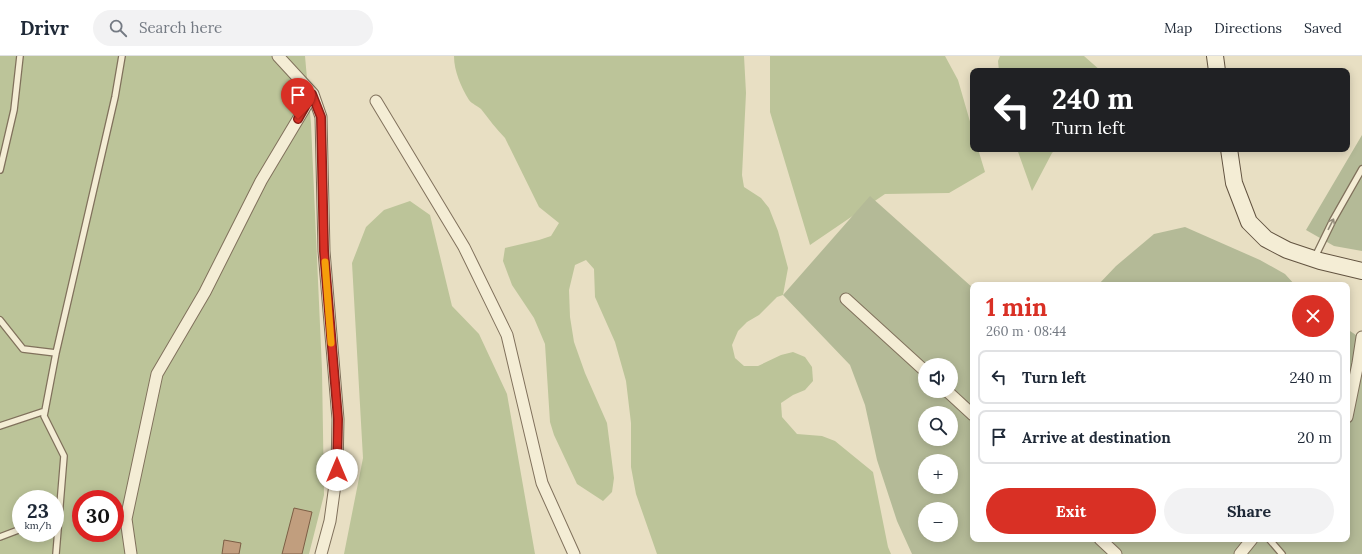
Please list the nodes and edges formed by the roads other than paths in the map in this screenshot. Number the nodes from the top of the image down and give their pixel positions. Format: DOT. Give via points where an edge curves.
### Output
graph roads {
  1 [pos="20,56"];
  2 [pos="122,56"];
  3 [pos="278,56"];
  4 [pos="1215,56"];
  5 [pos="1217,68"];
  6 [pos="312,94"];
  7 [pos="376,100"];
  8 [pos="1229,152"];
  9 [pos="1362,169"];
  10 [pos="0,170"];
  11 [pos="1314,259"];
  12 [pos="1362,270"];
  13 [pos="846,299"];
  14 [pos="0,320"];
  15 [pos="1362,337"];
  16 [pos="56,353"];
  17 [pos="918,365"];
  18 [pos="955,398"];
  19 [pos="1350,402"];
  20 [pos="45,411"];
  21 [pos="970,412"];
  22 [pos="0,426"];
  23 [pos="60,490"];
  24 [pos="12,532"];
  25 [pos="0,537"];
  26 [pos="56,542"];
  27 [pos="1103,542"];
  28 [pos="1250,542"];
  29 [pos="1272,542"];
  30 [pos="56,554"];
  31 [pos="131,554"];
  32 [pos="321,554"];
  33 [pos="574,554"];
  34 [pos="1116,554"];
  35 [pos="1240,554"];
  36 [pos="1282,554"];
  1 -- 10 [label="lane" via="14,110"];
  2 -- 16 [label="lane" via="115,97"];
  3 -- 6 [label="street"];
  4 -- 5 [label="main road"];
  6 -- 31 [label="street" via="261,181 205,292 157,374 126,519"];
  6 -- 32 [label="street" via="321,117 324,251 338,419 337,470 330,521"];
  7 -- 33 [label="street" via="464,247 507,335 542,483"];
  8 -- 11 [label="main road" via="1234,183 1249,222 1273,243"];
  11 -- 9 [label="lane, one-way"];
  11 -- 12 [label="main road"];
  13 -- 17 [label="street"];
  14 -- 16 [label="lane" via="22,349"];
  15 -- 19 [label="street"];
  16 -- 20 [label="lane"];
  18 -- 21 [label="street"];
  20 -- 22 [label="lane"];
  20 -- 23 [label="lane" via="44,416 64,456"];
  24 -- 25 [label="lane"];
  26 -- 30 [label="lane"];
  27 -- 34 [label="street"];
  28 -- 35 [label="street"];
  29 -- 36 [label="lane"];
}
